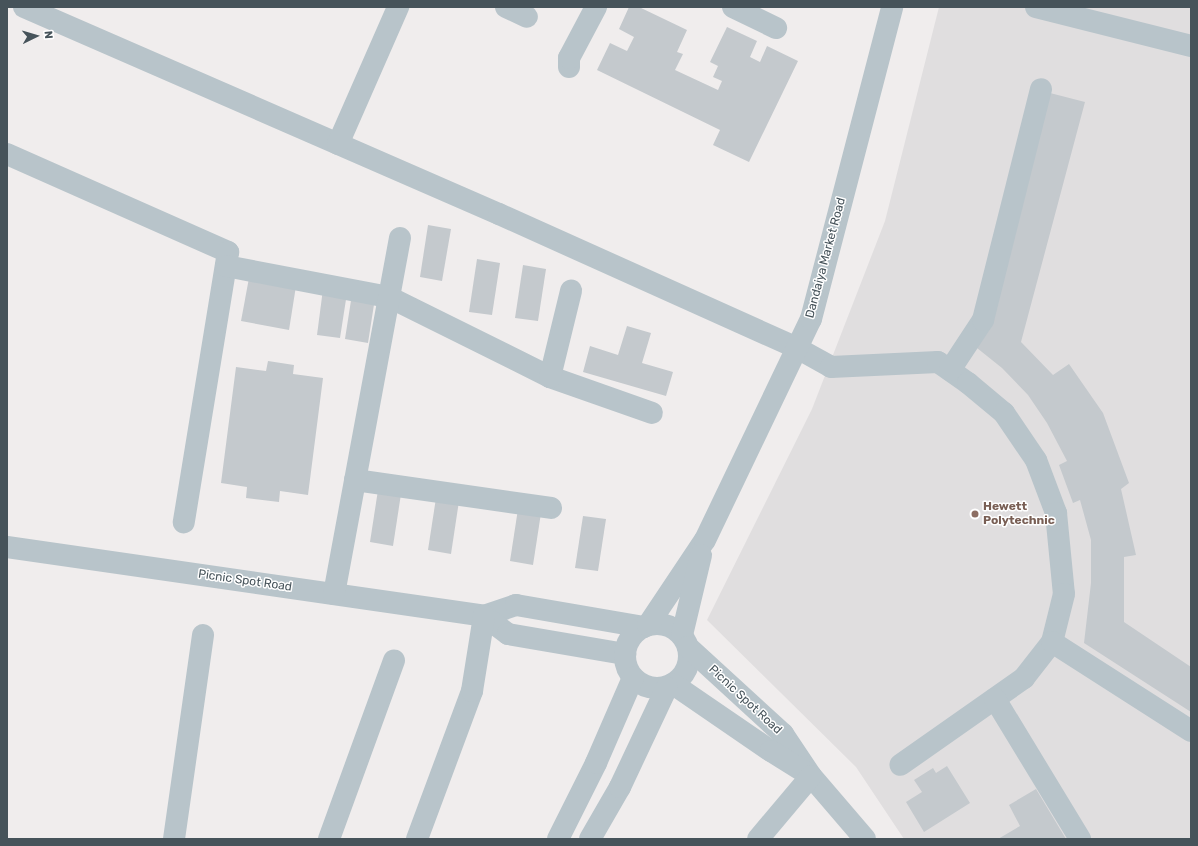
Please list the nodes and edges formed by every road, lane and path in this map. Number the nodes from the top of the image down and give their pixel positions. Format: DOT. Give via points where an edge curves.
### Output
graph roads {
  1 [pos="24,7"];
  2 [pos="398,7"];
  3 [pos="506,7"];
  4 [pos="596,7"];
  5 [pos="733,7"];
  6 [pos="892,7"];
  7 [pos="1036,7"];
  8 [pos="49,12"];
  9 [pos="527,17"];
  10 [pos="776,28"];
  11 [pos="1191,46"];
  12 [pos="569,67"];
  13 [pos="1041,89"];
  14 [pos="338,144"];
  15 [pos="7,154"];
  16 [pos="400,238"];
  17 [pos="226,266"];
  18 [pos="571,291"];
  19 [pos="389,297"];
  20 [pos="797,348"];
  21 [pos="950,370"];
  22 [pos="550,378"];
  23 [pos="652,413"];
  24 [pos="355,480"];
  25 [pos="551,508"];
  26 [pos="184,522"];
  27 [pos="705,540"];
  28 [pos="7,547"];
  29 [pos="334,594"];
  30 [pos="484,616"];
  31 [pos="646,626"];
  32 [pos="202,635"];
  33 [pos="685,641"];
  34 [pos="1052,642"];
  35 [pos="625,654"];
  36 [pos="394,660"];
  37 [pos="633,678"];
  38 [pos="670,686"];
  39 [pos="995,699"];
  40 [pos="1191,731"];
  41 [pos="900,765"];
  42 [pos="811,776"];
  43 [pos="858,836"];
  44 [pos="174,839"];
  45 [pos="329,839"];
  46 [pos="417,839"];
  47 [pos="558,839"];
  48 [pos="590,839"];
  49 [pos="758,839"];
  50 [pos="1080,839"];
  1 -- 8 [label="street"];
  2 -- 14 [label="street"];
  3 -- 9 [label="street"];
  4 -- 12 [label="street" via="569,58"];
  5 -- 10 [label="street"];
  6 -- 20 [label="street, Dandaiya Market Road" via="811,319"];
  7 -- 11 [label="street"];
  8 -- 14 [label="street"];
  13 -- 21 [label="street" via="983,320"];
  14 -- 20 [label="street"];
  15 -- 17 [label="street" via="228,252"];
  16 -- 19 [label="street"];
  17 -- 19 [label="street"];
  17 -- 26 [label="street"];
  18 -- 22 [label="street"];
  19 -- 22 [label="street"];
  19 -- 24 [label="street"];
  20 -- 21 [label="street" via="832,367 938,362"];
  20 -- 27 [label="street, Dandaiya Market Road"];
  21 -- 34 [label="street" via="1004,413 1036,460 1056,513 1064,594"];
  22 -- 23 [label="street"];
  24 -- 25 [label="street"];
  24 -- 29 [label="street"];
  27 -- 31 [label="street"];
  27 -- 33 [label="street"];
  28 -- 29 [label="street, Picnic Spot Road"];
  29 -- 30 [label="street, Picnic Spot Road"];
  30 -- 31 [label="street, Picnic Spot Road" via="516,605"];
  30 -- 35 [label="street, Picnic Spot Road" via="508,634"];
  30 -- 46 [label="street" via="472,691"];
  31 -- 33 [label="street" via="666,625"];
  31 -- 35 [label="street" via="630,637"];
  32 -- 44 [label="street"];
  33 -- 38 [label="street" via="689,660 685,672"];
  33 -- 42 [label="street, Picnic Spot Road" via="783,734"];
  34 -- 39 [label="street" via="1024,678"];
  34 -- 40 [label="street"];
  35 -- 37 [label="street" via="626,666"];
  36 -- 45 [label="street"];
  37 -- 38 [label="street" via="652,688"];
  37 -- 47 [label="street" via="596,763"];
  38 -- 42 [label="street, Picnic Spot Road"];
  38 -- 48 [label="street" via="620,787"];
  39 -- 41 [label="street"];
  39 -- 50 [label="street"];
  42 -- 43 [label="street, Picnic Spot Road"];
  42 -- 49 [label="street"];
}
